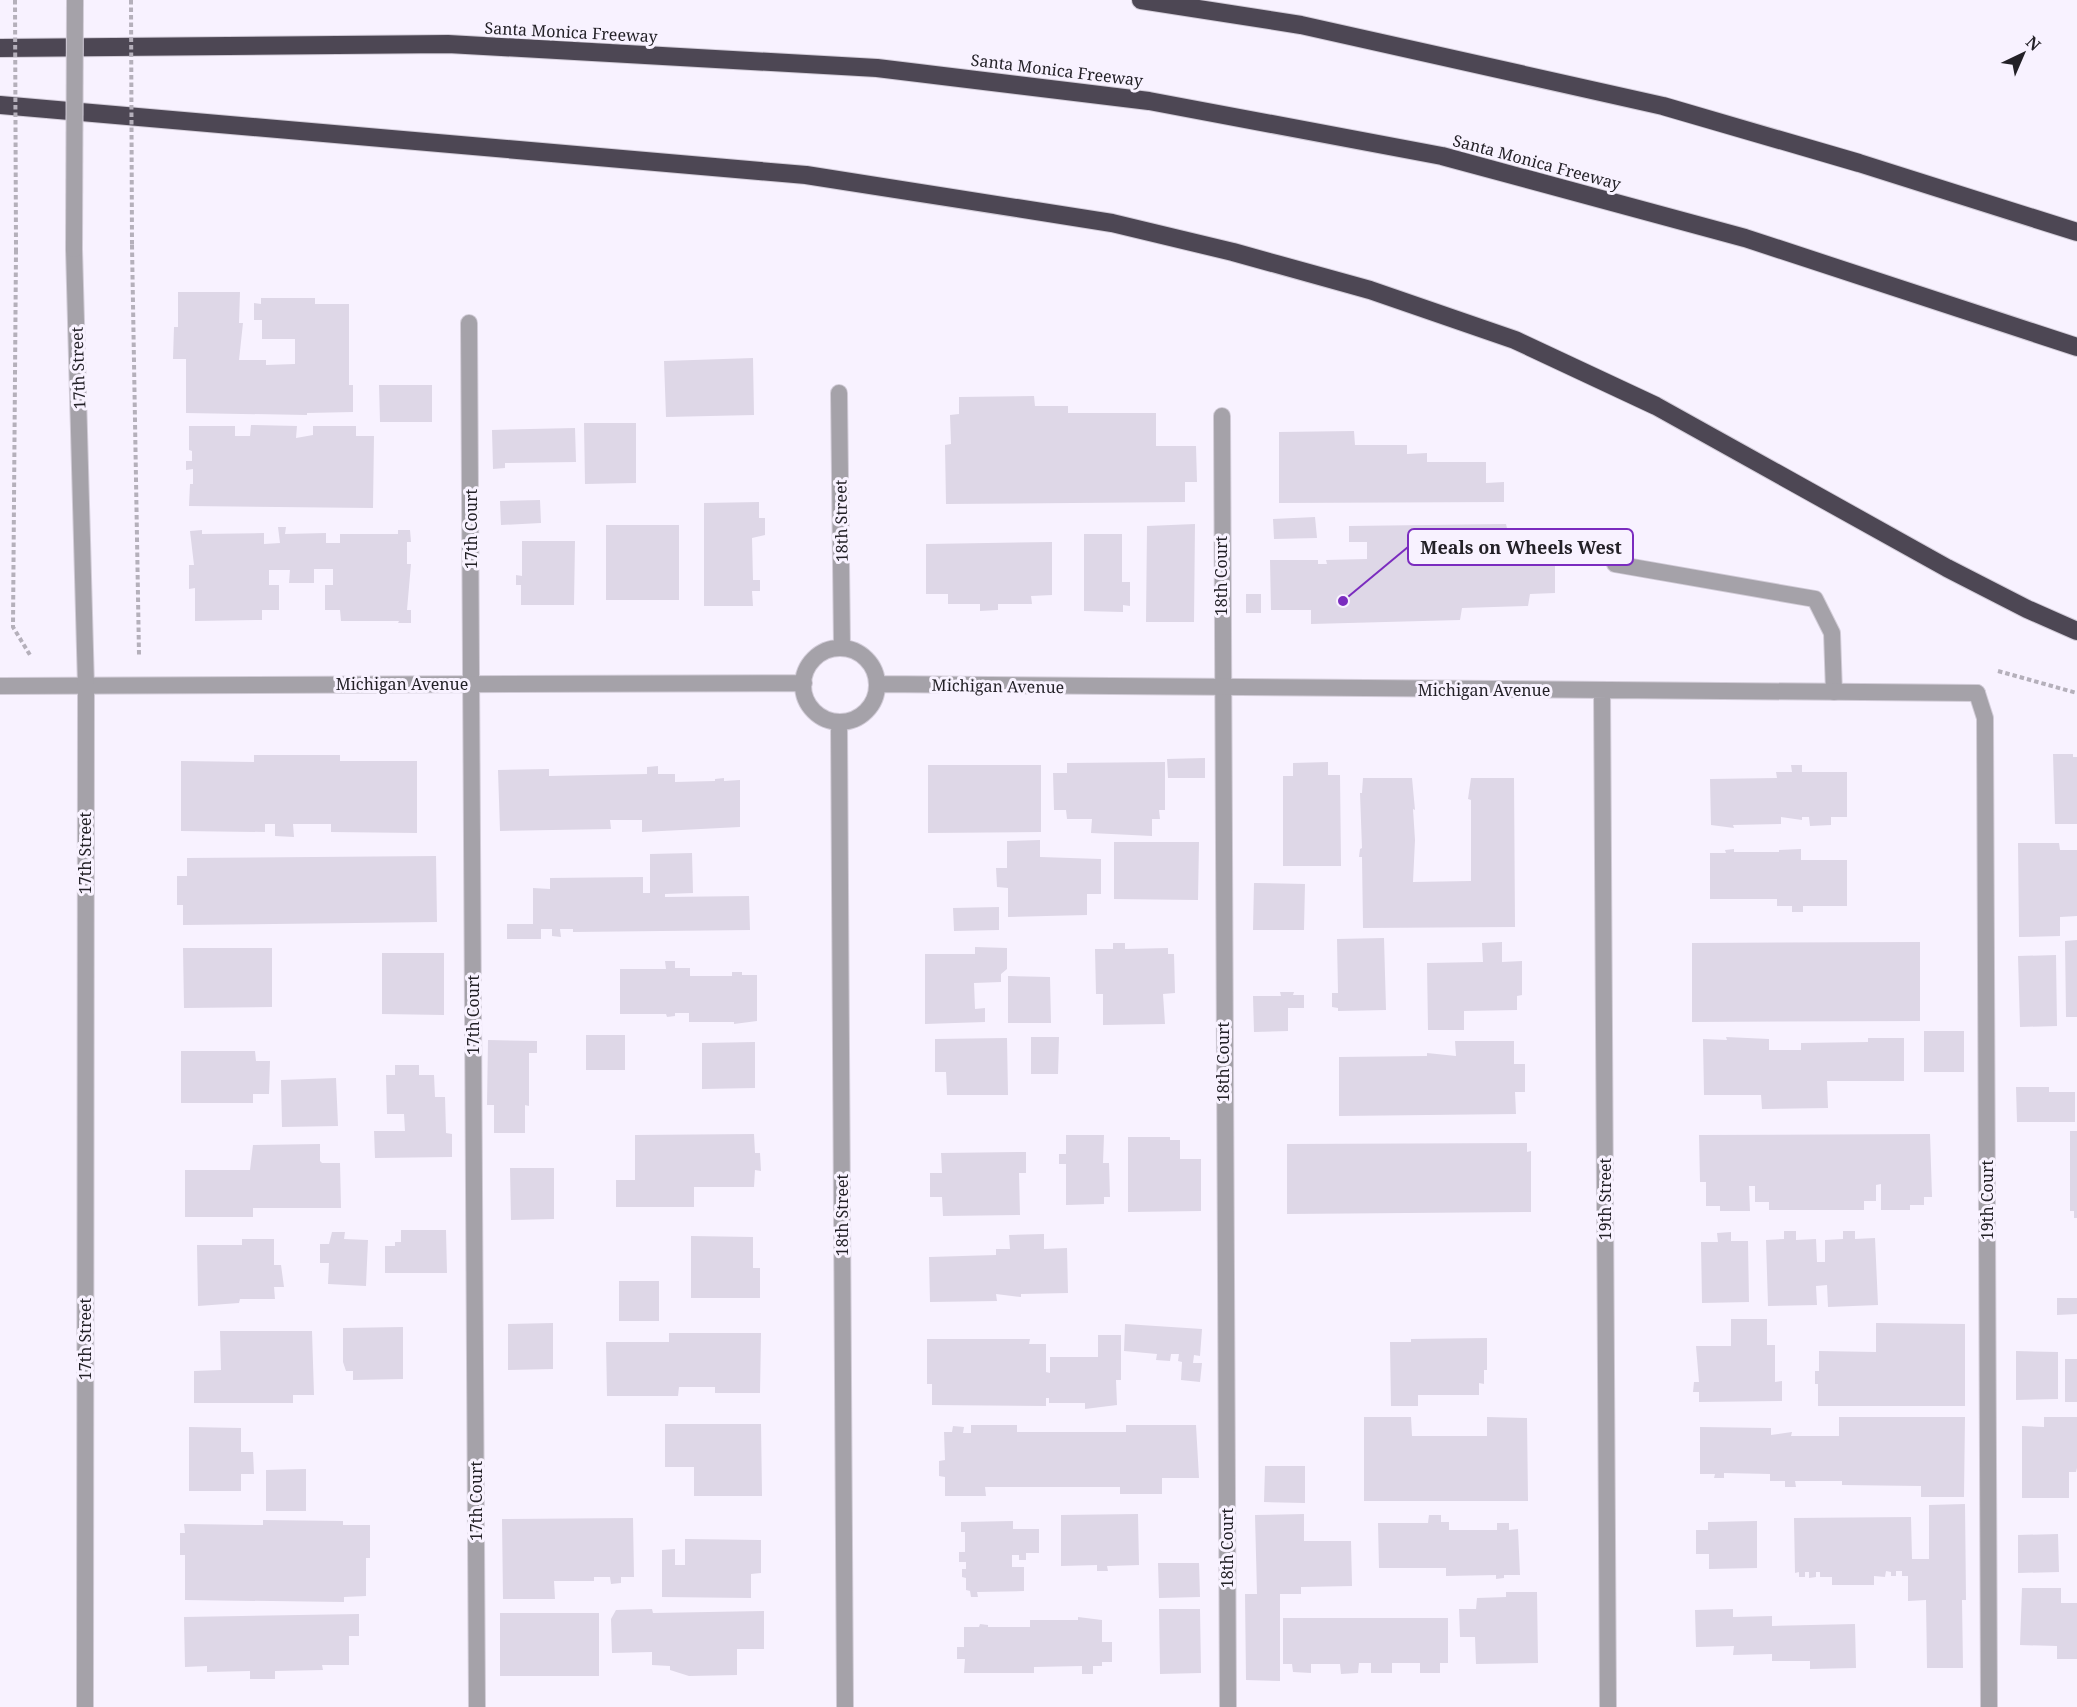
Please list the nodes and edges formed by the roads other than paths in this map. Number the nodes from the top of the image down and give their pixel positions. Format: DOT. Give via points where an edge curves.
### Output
graph roads {
  1 [pos="75,0"];
  2 [pos="1141,0"];
  3 [pos="0,48"];
  4 [pos="0,105"];
  5 [pos="2077,232"];
  6 [pos="470,323"];
  7 [pos="2077,347"];
  8 [pos="839,393"];
  9 [pos="1222,416"];
  10 [pos="1615,564"];
  11 [pos="2077,631"];
  12 [pos="842,648"];
  13 [pos="804,683"];
  14 [pos="472,684"];
  15 [pos="877,684"];
  16 [pos="0,686"];
  17 [pos="86,686"];
  18 [pos="1221,688"];
  19 [pos="1602,690"];
  20 [pos="1834,692"];
  21 [pos="1977,693"];
  22 [pos="839,722"];
  23 [pos="85,1707"];
  24 [pos="477,1707"];
  25 [pos="845,1707"];
  26 [pos="1227,1707"];
  27 [pos="1608,1707"];
  28 [pos="1989,1707"];
  1 -- 17 [label="street, 17th Street, bridge" via="74,249"];
  2 -- 5 [label="highway" via="1301,25 1663,106"];
  3 -- 7 [label="highway, Santa Monica Freeway" via="448,44 877,68 1149,101 1442,156 1745,238"];
  4 -- 11 [label="highway" via="806,175 1112,223 1233,252 1370,290 1515,340 1656,406 1947,568"];
  6 -- 14 [label="street, 17th Court"];
  8 -- 12 [label="street, 18th Street"];
  9 -- 18 [label="street, 18th Court"];
  10 -- 20 [label="street" via="1815,599 1832,633"];
  12 -- 13 [label="street" via="823,652 813,660"];
  12 -- 15 [label="street" via="859,653 869,662"];
  13 -- 14 [label="street, Michigan Avenue"];
  13 -- 22 [label="street" via="809,705 828,720"];
  14 -- 17 [label="street, Michigan Avenue"];
  14 -- 24 [label="street, 17th Court"];
  15 -- 18 [label="street, Michigan Avenue"];
  15 -- 22 [label="street" via="870,707 851,721"];
  16 -- 17 [label="street, Michigan Avenue"];
  17 -- 23 [label="street, 17th Street"];
  18 -- 19 [label="street, Michigan Avenue"];
  18 -- 26 [label="street, 18th Court"];
  19 -- 20 [label="street, Michigan Avenue"];
  19 -- 27 [label="street, 19th Street"];
  20 -- 21 [label="street, Michigan Avenue"];
  21 -- 28 [label="street, 19th Court" via="1985,718"];
  22 -- 25 [label="street, 18th Street"];
}
